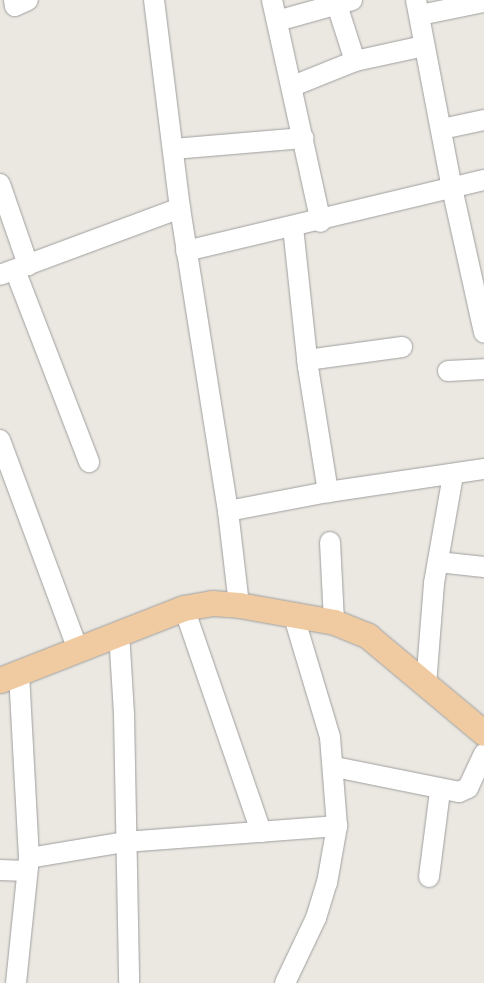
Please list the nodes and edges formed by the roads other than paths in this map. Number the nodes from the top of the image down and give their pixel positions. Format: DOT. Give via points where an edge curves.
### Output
graph roads {
  1 [pos="14,0"];
  2 [pos="28,0"];
  3 [pos="154,0"];
  4 [pos="272,0"];
  5 [pos="484,2"];
  6 [pos="345,3"];
  7 [pos="418,8"];
  8 [pos="277,21"];
  9 [pos="424,46"];
  10 [pos="355,61"];
  11 [pos="292,86"];
  12 [pos="484,120"];
  13 [pos="442,129"];
  14 [pos="304,138"];
  15 [pos="173,150"];
  16 [pos="484,180"];
  17 [pos="0,184"];
  18 [pos="452,188"];
  19 [pos="180,208"];
  20 [pos="321,222"];
  21 [pos="292,228"];
  22 [pos="186,251"];
  23 [pos="14,270"];
  24 [pos="484,332"];
  25 [pos="402,347"];
  26 [pos="307,360"];
  27 [pos="484,369"];
  28 [pos="448,371"];
  29 [pos="0,440"];
  30 [pos="89,462"];
  31 [pos="484,469"];
  32 [pos="453,475"];
  33 [pos="328,492"];
  34 [pos="228,511"];
  35 [pos="330,542"];
  36 [pos="438,562"];
  37 [pos="484,567"];
  38 [pos="239,604"];
  39 [pos="184,608"];
  40 [pos="293,614"];
  41 [pos="334,622"];
  42 [pos="119,632"];
  43 [pos="78,650"];
  44 [pos="10,676"];
  45 [pos="426,685"];
  46 [pos="483,737"];
  47 [pos="335,767"];
  48 [pos="440,791"];
  49 [pos="337,826"];
  50 [pos="261,832"];
  51 [pos="125,842"];
  52 [pos="28,865"];
  53 [pos="0,870"];
  54 [pos="429,877"];
  55 [pos="16,983"];
  56 [pos="129,983"];
  57 [pos="285,983"];
  1 -- 2 [label="street" via="15,6"];
  3 -- 15 [label="street"];
  4 -- 8 [label="street"];
  5 -- 7 [label="street"];
  6 -- 8 [label="street"];
  6 -- 10 [label="street"];
  7 -- 9 [label="street"];
  8 -- 11 [label="street"];
  9 -- 10 [label="street"];
  9 -- 13 [label="street"];
  10 -- 11 [label="street"];
  11 -- 14 [label="street"];
  12 -- 13 [label="street"];
  13 -- 18 [label="street"];
  14 -- 15 [label="street"];
  14 -- 20 [label="street"];
  15 -- 19 [label="street"];
  16 -- 18 [label="street"];
  17 -- 23 [label="street"];
  18 -- 20 [label="street"];
  18 -- 24 [label="street"];
  19 -- 22 [label="street"];
  19 -- 23 [label="street"];
  20 -- 21 [label="street"];
  21 -- 22 [label="street"];
  21 -- 26 [label="street"];
  22 -- 34 [label="street"];
  23 -- 30 [label="street"];
  25 -- 26 [label="street"];
  26 -- 33 [label="street"];
  27 -- 28 [label="street"];
  29 -- 43 [label="street"];
  31 -- 32 [label="street"];
  32 -- 33 [label="street"];
  32 -- 36 [label="street"];
  33 -- 34 [label="street"];
  34 -- 38 [label="street"];
  35 -- 41 [label="street"];
  36 -- 37 [label="street"];
  36 -- 45 [label="street"];
  38 -- 39 [label="main road" via="212,603"];
  38 -- 40 [label="main road"];
  39 -- 42 [label="main road"];
  39 -- 50 [label="street"];
  40 -- 41 [label="main road"];
  40 -- 47 [label="street" via="322,703"];
  41 -- 45 [label="main road" via="382,645"];
  42 -- 43 [label="main road"];
  42 -- 51 [label="street" via="124,714"];
  43 -- 44 [label="main road"];
  44 -- 52 [label="street"];
  45 -- 46 [label="main road"];
  46 -- 48 [label="street" via="468,788 459,792"];
  47 -- 48 [label="street"];
  47 -- 49 [label="street"];
  48 -- 54 [label="street"];
  49 -- 50 [label="street"];
  49 -- 57 [label="street" via="328,883 316,918"];
  50 -- 51 [label="street"];
  51 -- 52 [label="street"];
  51 -- 56 [label="street"];
  52 -- 53 [label="street"];
  52 -- 55 [label="street"];
}
